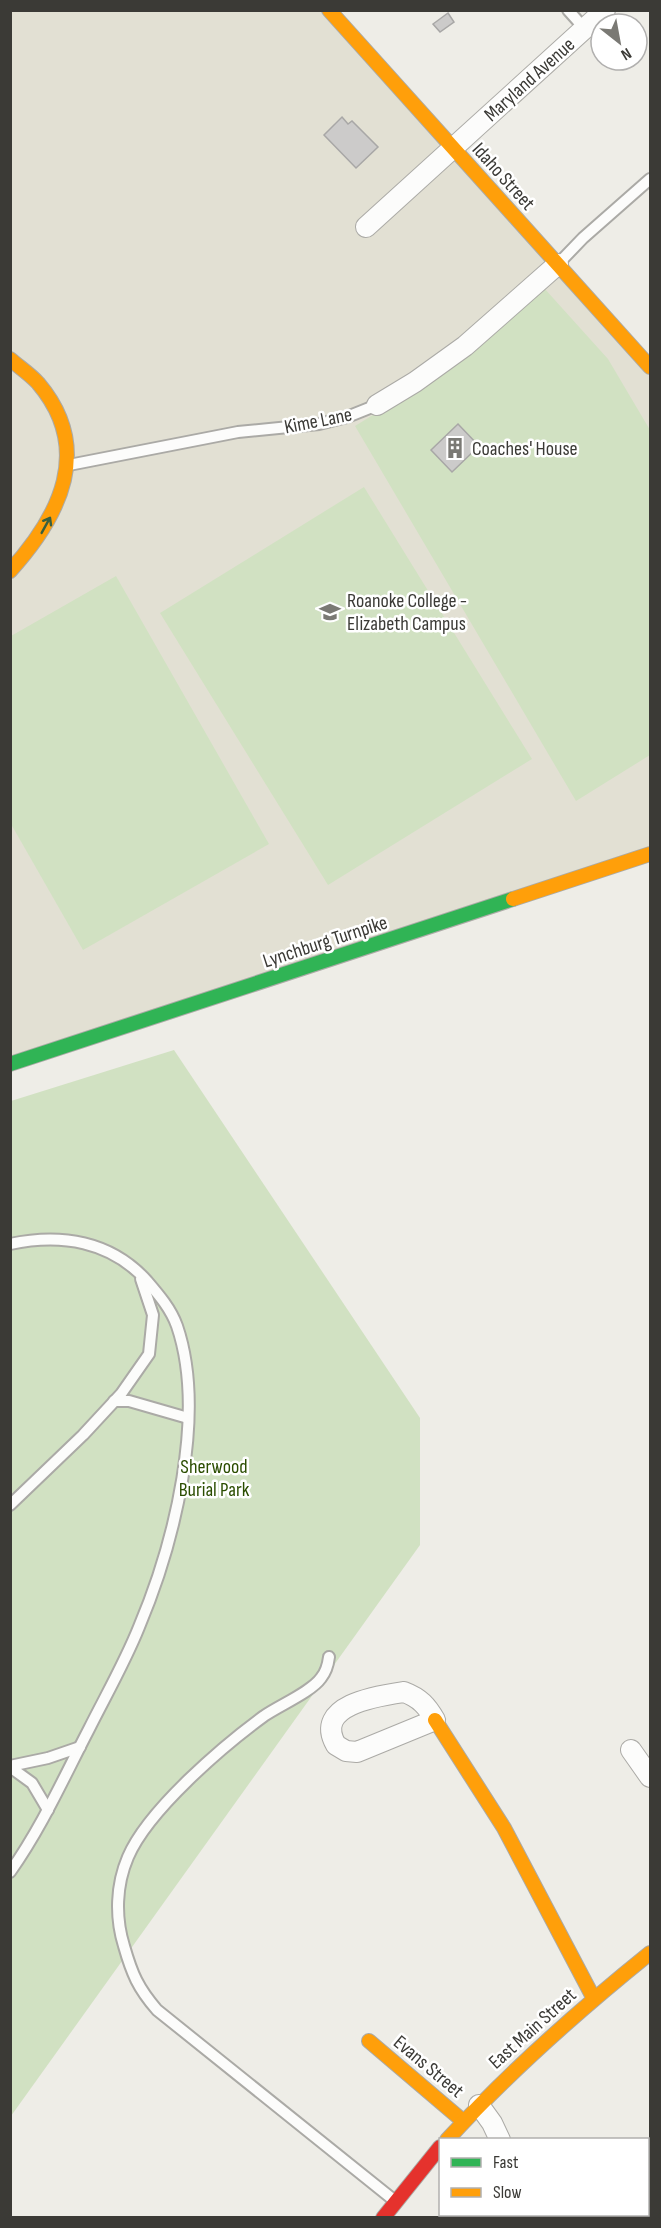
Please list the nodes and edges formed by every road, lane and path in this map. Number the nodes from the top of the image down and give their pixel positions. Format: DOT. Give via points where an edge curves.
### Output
graph roads {
  1 [pos="329,10"];
  2 [pos="568,10"];
  3 [pos="605,10"];
  4 [pos="585,29"];
  5 [pos="453,148"];
  6 [pos="651,179"];
  7 [pos="366,227"];
  8 [pos="558,264"];
  9 [pos="10,359"];
  10 [pos="651,367"];
  11 [pos="377,405"];
  12 [pos="67,465"];
  13 [pos="10,571"];
  14 [pos="651,854"];
  15 [pos="10,1064"];
  16 [pos="10,1244"];
  17 [pos="139,1273"];
  18 [pos="114,1401"];
  19 [pos="188,1418"];
  20 [pos="10,1505"];
  21 [pos="329,1657"];
  22 [pos="435,1720"];
  23 [pos="80,1747"];
  24 [pos="631,1750"];
  25 [pos="10,1766"];
  26 [pos="651,1778"];
  27 [pos="48,1810"];
  28 [pos="10,1872"];
  29 [pos="651,1953"];
  30 [pos="594,1998"];
  31 [pos="369,2041"];
  32 [pos="478,2105"];
  33 [pos="464,2121"];
  34 [pos="448,2138"];
  35 [pos="500,2138"];
  36 [pos="439,2149"];
  37 [pos="396,2201"];
  38 [pos="383,2217"];
  1 -- 5 [label="street, Idaho Street"];
  2 -- 4 [label="lane"];
  3 -- 4 [label="street, Maryland Avenue"];
  4 -- 5 [label="street, Maryland Avenue"];
  5 -- 7 [label="street, Maryland Avenue"];
  5 -- 8 [label="street, Idaho Street"];
  6 -- 8 [label="lane"];
  8 -- 10 [label="street, Idaho Street"];
  8 -- 11 [label="street, Kime Lane" via="465,346"];
  9 -- 12 [label="street" via="38,385 61,418 67,436"];
  11 -- 12 [label="lane, Kime Lane" via="319,424 238,432"];
  13 -- 12 [label="street, one-way" via="46,528 59,500"];
  14 -- 15 [label="street, Lynchburg Turnpike"];
  16 -- 17 [label="lane" via="48,1239 78,1241 120,1257"];
  17 -- 18 [label="lane" via="153,1315 149,1354"];
  17 -- 19 [label="lane" via="164,1300 176,1325 188,1376"];
  18 -- 19 [label="lane" via="129,1401"];
  18 -- 20 [label="lane"];
  19 -- 23 [label="lane" via="173,1521 158,1575 139,1628"];
  21 -- 37 [label="lane" via="327,1669 317,1683 238,1737 162,1808 141,1834 128,1856 120,1883 120,1935 132,1974 157,2010"];
  22 -- 22 [label="street" via="425,1704 404,1692 352,1704 340,1712 330,1729 336,1745 357,1752"];
  22 -- 30 [label="street" via="504,1828"];
  23 -- 25 [label="lane"];
  23 -- 27 [label="lane"];
  24 -- 26 [label="street"];
  25 -- 27 [label="lane" via="32,1783"];
  27 -- 28 [label="lane"];
  29 -- 30 [label="street, East Main Street"];
  30 -- 32 [label="street, East Main Street"];
  31 -- 33 [label="street, Evans Street"];
  32 -- 33 [label="street, East Main Street"];
  32 -- 35 [label="street"];
  33 -- 34 [label="street, East Main Street"];
  36 -- 37 [label="street"];
  37 -- 38 [label="street"];
}
